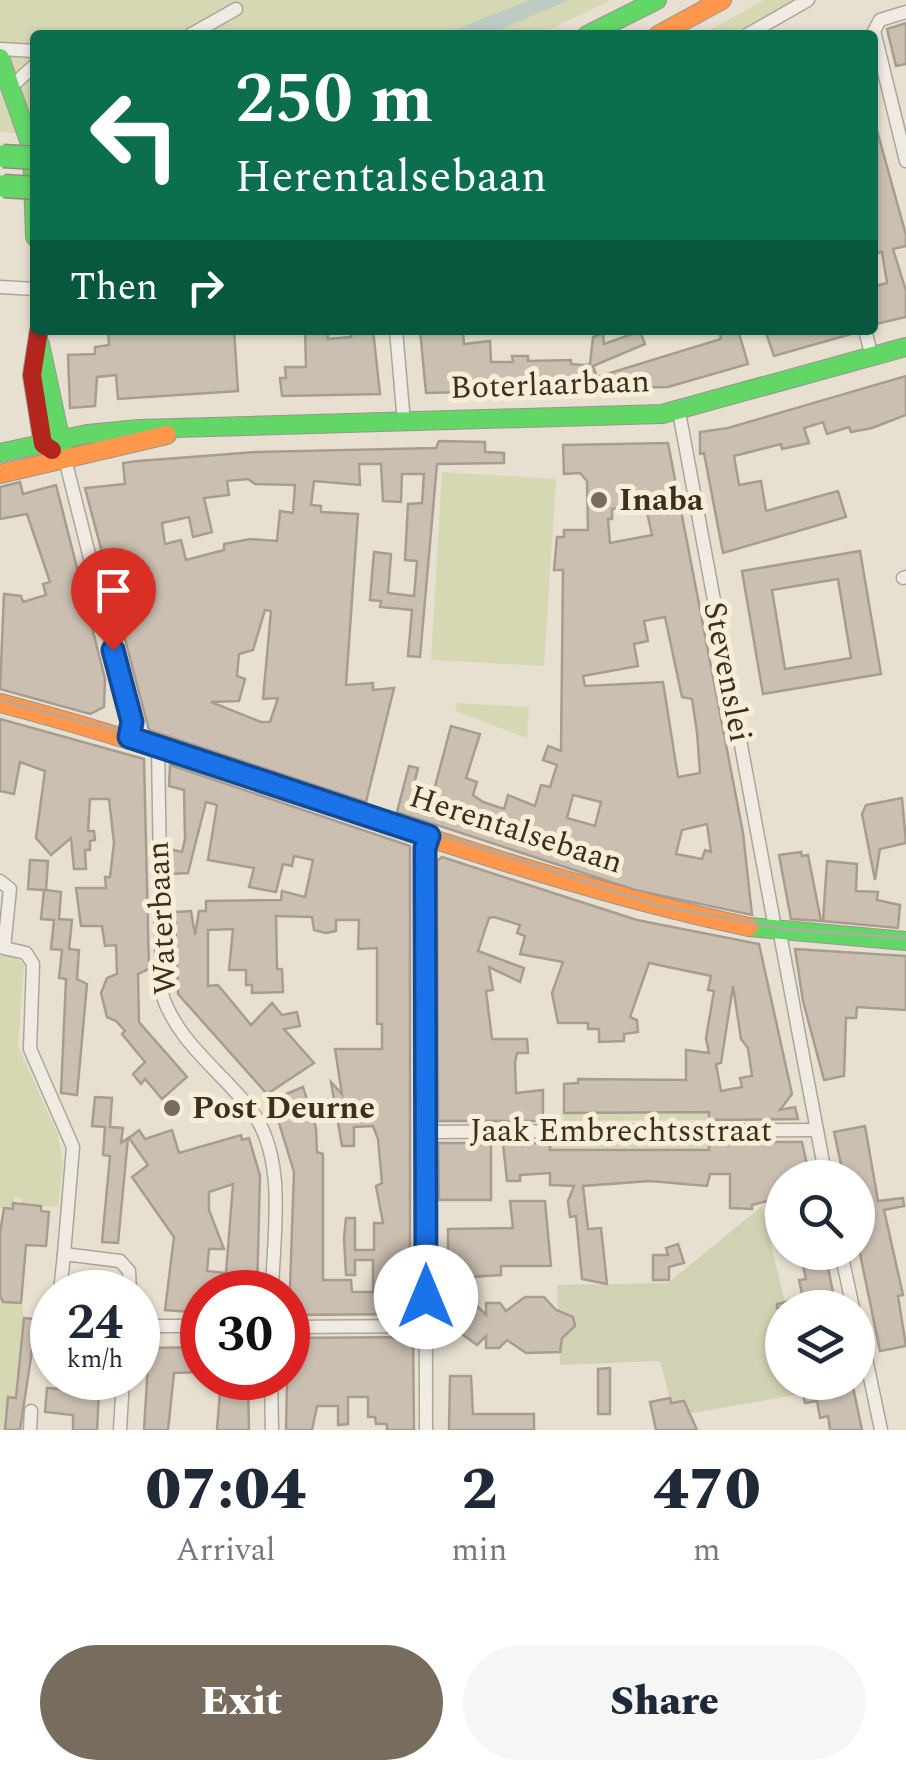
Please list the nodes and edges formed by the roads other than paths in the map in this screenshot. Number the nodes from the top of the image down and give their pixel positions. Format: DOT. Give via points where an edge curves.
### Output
graph roads {
  1 [pos="657,0"];
  2 [pos="722,0"];
  3 [pos="808,0"];
  4 [pos="236,9"];
  5 [pos="906,12"];
  6 [pos="199,30"];
  7 [pos="597,30"];
  8 [pos="667,30"];
  9 [pos="756,30"];
  10 [pos="875,30"];
  11 [pos="878,47"];
  12 [pos="0,49"];
  13 [pos="30,51"];
  14 [pos="0,58"];
  15 [pos="30,70"];
  16 [pos="12,86"];
  17 [pos="30,142"];
  18 [pos="2,156"];
  19 [pos="30,158"];
  20 [pos="906,159"];
  21 [pos="2,186"];
  22 [pos="30,188"];
  23 [pos="0,287"];
  24 [pos="30,289"];
  25 [pos="39,335"];
  26 [pos="396,335"];
  27 [pos="865,335"];
  28 [pos="906,348"];
  29 [pos="872,358"];
  30 [pos="679,412"];
  31 [pos="404,423"];
  32 [pos="56,447"];
  33 [pos="0,454"];
  34 [pos="0,474"];
  35 [pos="0,702"];
  36 [pos="129,737"];
  37 [pos="158,748"];
  38 [pos="429,836"];
  39 [pos="0,881"];
  40 [pos="777,931"];
  41 [pos="906,941"];
  42 [pos="2,947"];
  43 [pos="817,1130"];
  44 [pos="425,1132"];
  45 [pos="823,1160"];
  46 [pos="64,1254"];
  47 [pos="62,1270"];
  48 [pos="129,1270"];
  49 [pos="272,1270"];
  50 [pos="426,1326"];
  51 [pos="310,1327"];
  52 [pos="122,1400"];
  53 [pos="271,1400"];
  54 [pos="875,1400"];
  55 [pos="32,1410"];
  56 [pos="30,1430"];
  57 [pos="120,1430"];
  58 [pos="272,1430"];
  59 [pos="426,1430"];
  60 [pos="881,1430"];
  1 -- 7 [label="main road"];
  2 -- 8 [label="main road"];
  3 -- 9 [label="street"];
  4 -- 6 [label="street"];
  5 -- 10 [label="street" via="880,20"];
  11 -- 20 [label="street"];
  12 -- 13 [label="street"];
  14 -- 16 [label="main road"];
  15 -- 16 [label="street"];
  16 -- 17 [label="main road"];
  18 -- 19 [label="main road, bridge"];
  21 -- 22 [label="main road, bridge"];
  23 -- 24 [label="street"];
  25 -- 32 [label="main road" via="32,375"];
  26 -- 31 [label="street"];
  27 -- 29 [label="street"];
  28 -- 29 [label="main road, Boterlaarbaan"];
  29 -- 30 [label="main road, Boterlaarbaan"];
  30 -- 31 [label="main road, Boterlaarbaan"];
  30 -- 40 [label="street, Stevenslei"];
  31 -- 32 [label="main road, Boterlaarbaan" via="186,430"];
  32 -- 33 [label="main road, Boterlaarbaan"];
  32 -- 34 [label="main road, Boterlaarbaan"];
  32 -- 36 [label="street" via="132,722"];
  35 -- 36 [label="main road, Herentalsebaan"];
  36 -- 37 [label="main road, Herentalsebaan"];
  37 -- 38 [label="main road, Herentalsebaan"];
  37 -- 49 [label="street, Waterbaan" via="162,994 170,1018 263,1132 274,1176"];
  38 -- 40 [label="main road, Herentalsebaan" via="632,902"];
  38 -- 44 [label="street"];
  39 -- 42 [label="street" via="10,889"];
  40 -- 41 [label="main road, Herentalsebaan"];
  40 -- 43 [label="street, Stevenslei"];
  42 -- 46 [label="street" via="26,952 33,964 30,1049 72,1147"];
  43 -- 44 [label="street, Jaak Embrechtsstraat"];
  43 -- 45 [label="street, Stevenslei"];
  44 -- 50 [label="street"];
  46 -- 47 [label="street"];
  46 -- 48 [label="street" via="120,1260"];
  50 -- 51 [label="street"];
  50 -- 59 [label="street"];
  52 -- 57 [label="street"];
  53 -- 58 [label="street"];
  54 -- 60 [label="street"];
  55 -- 56 [label="street"];
}
